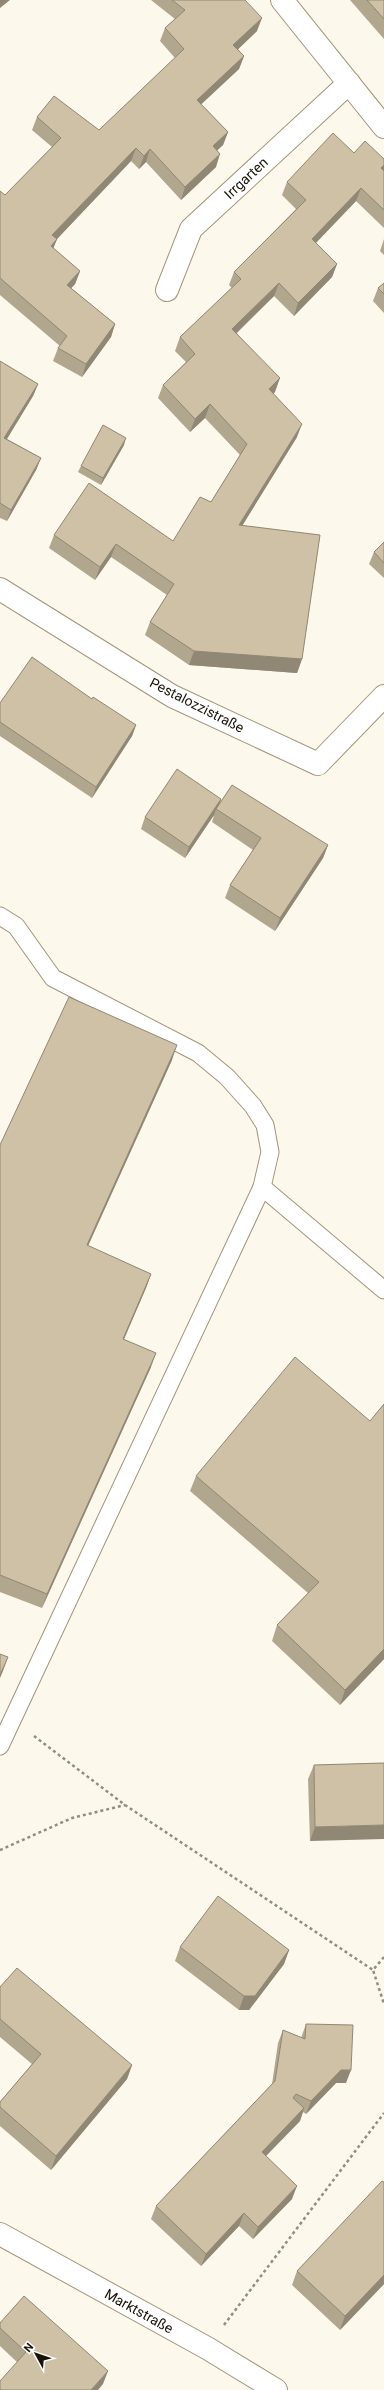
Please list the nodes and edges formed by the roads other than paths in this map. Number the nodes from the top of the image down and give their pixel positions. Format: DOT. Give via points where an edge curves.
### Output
graph roads {
  1 [pos="282,0"];
  2 [pos="349,82"];
  3 [pos="384,127"];
  4 [pos="167,290"];
  5 [pos="0,589"];
  6 [pos="384,696"];
  7 [pos="0,916"];
  8 [pos="262,1187"];
  9 [pos="384,1290"];
  10 [pos="0,1746"];
  11 [pos="0,2234"];
  12 [pos="276,2390"];
  1 -- 2 [label="street"];
  2 -- 3 [label="street"];
  2 -- 4 [label="street, Irrgarten" via="191,229"];
  5 -- 6 [label="street, Pestalozzistraße" via="172,696 318,764"];
  7 -- 8 [label="lane" via="16,926 53,978 198,1053 227,1077 253,1106 265,1125 270,1152"];
  8 -- 9 [label="lane"];
  8 -- 10 [label="lane"];
  11 -- 12 [label="street, Marktstraße" via="207,2348"];
}
